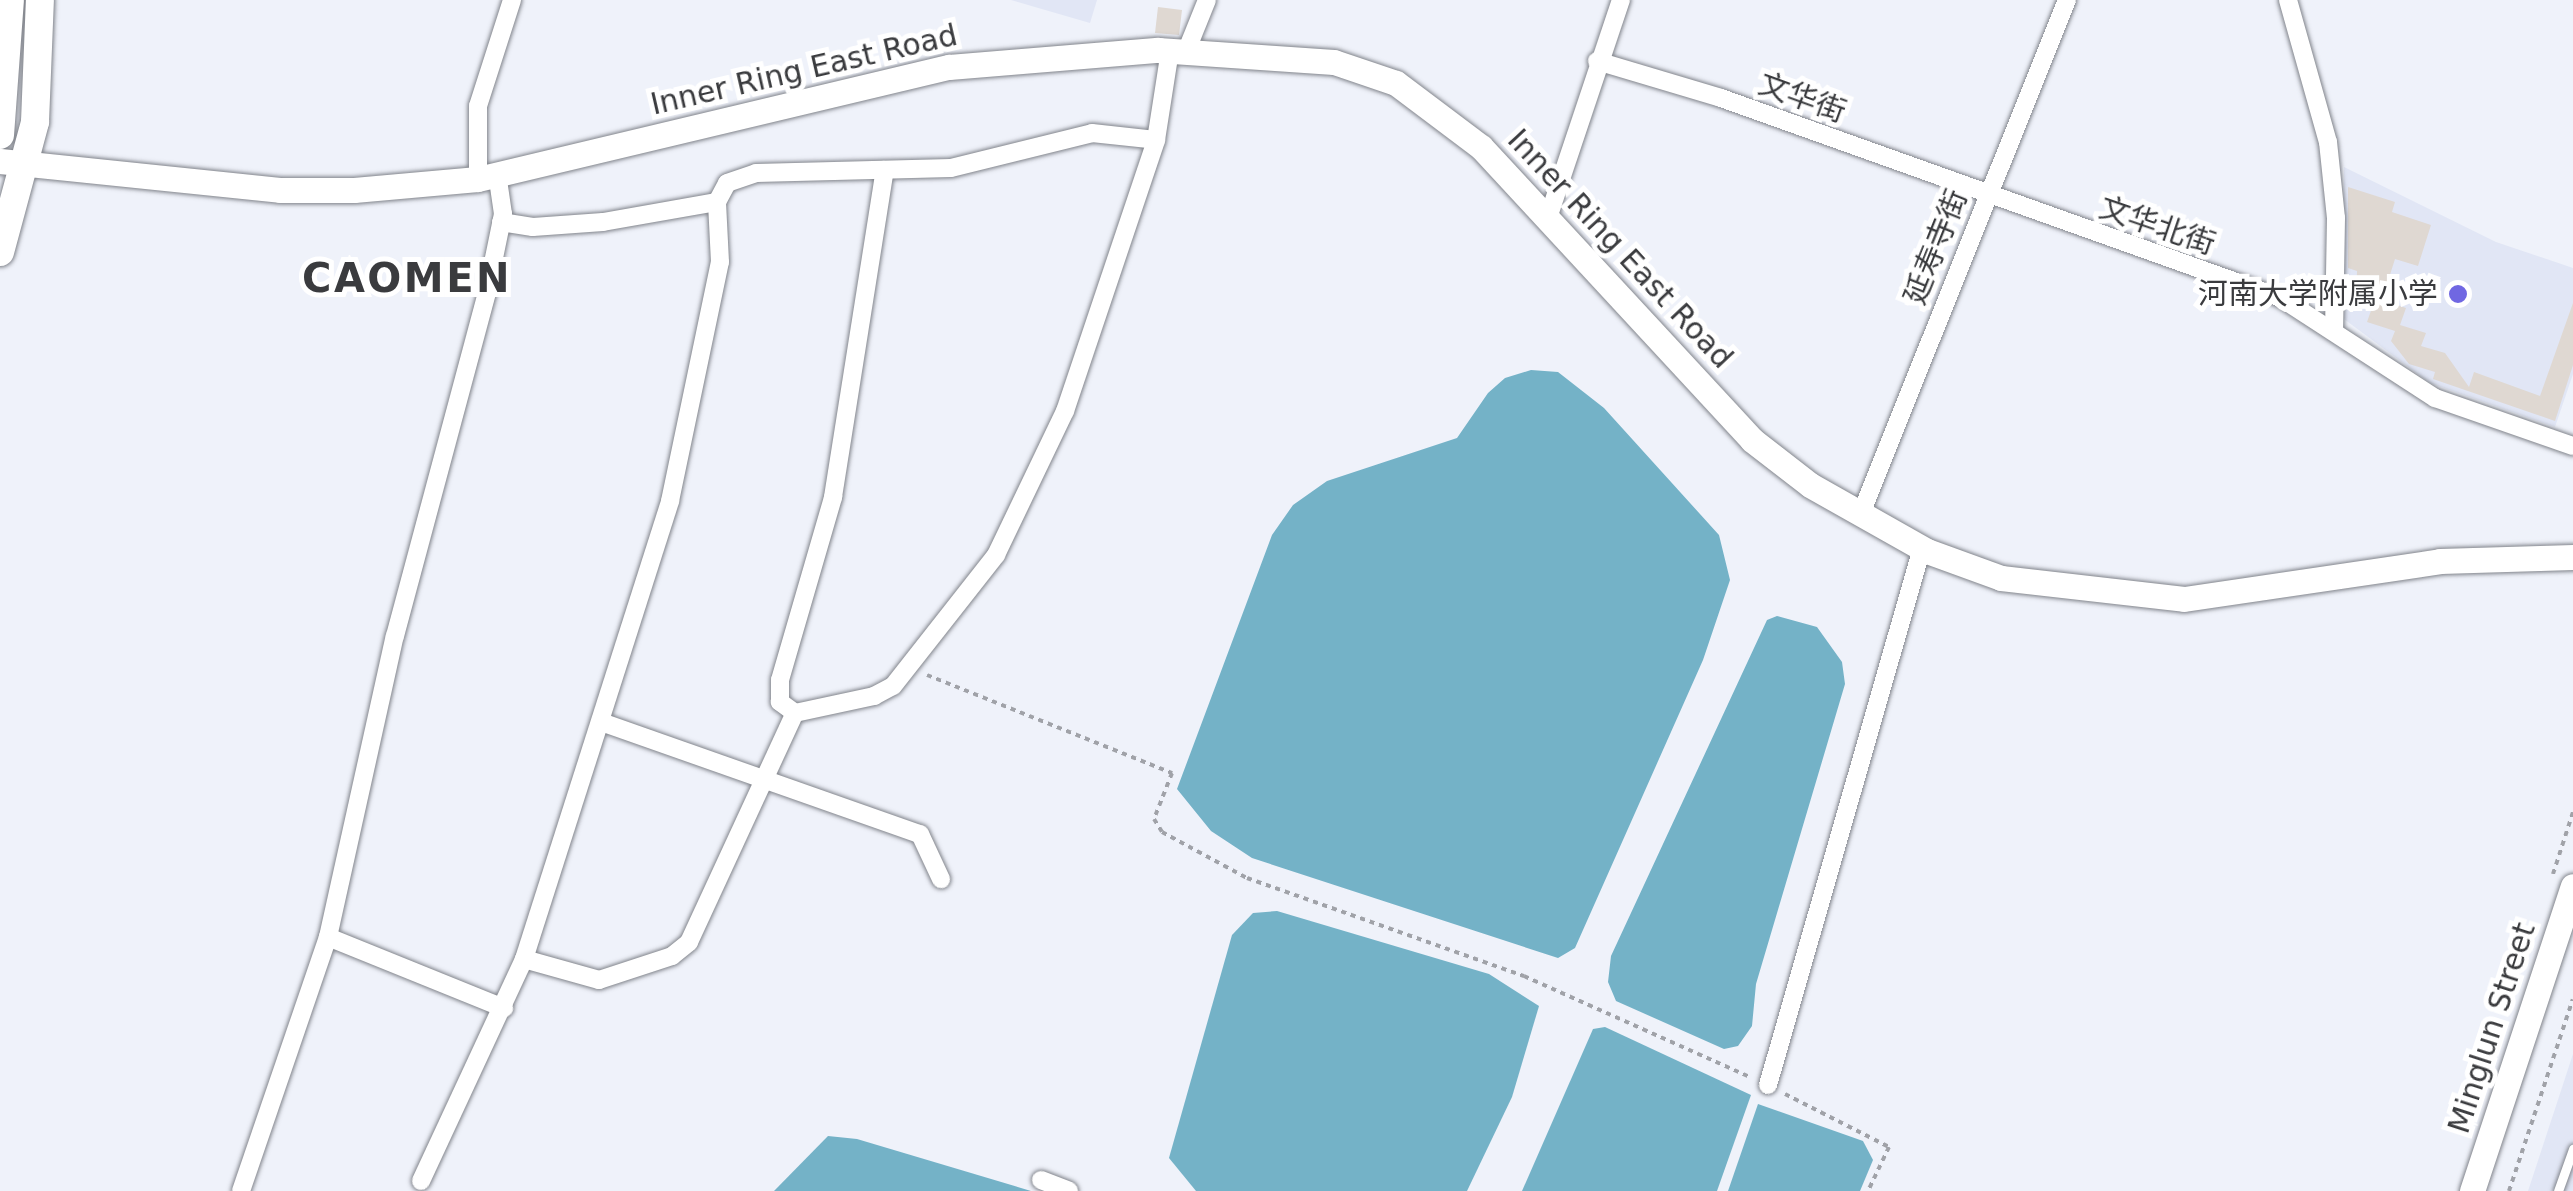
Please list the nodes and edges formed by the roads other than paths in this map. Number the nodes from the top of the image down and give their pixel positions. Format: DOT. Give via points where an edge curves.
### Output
graph roads {
  1 [pos="10,0"];
  2 [pos="40,0"];
  3 [pos="512,0"];
  4 [pos="1207,0"];
  5 [pos="1620,0"];
  6 [pos="2067,0"];
  7 [pos="2288,0"];
  8 [pos="1178,52"];
  9 [pos="1597,61"];
  10 [pos="0,135"];
  11 [pos="1156,140"];
  12 [pos="14,161"];
  13 [pos="885,170"];
  14 [pos="488,176"];
  15 [pos="1986,196"];
  16 [pos="717,202"];
  17 [pos="1549,215"];
  18 [pos="501,222"];
  19 [pos="0,252"];
  20 [pos="2334,330"];
  21 [pos="2573,446"];
  22 [pos="1860,516"];
  23 [pos="1922,548"];
  24 [pos="2573,557"];
  25 [pos="795,713"];
  26 [pos="604,723"];
  27 [pos="767,779"];
  28 [pos="941,879"];
  29 [pos="2573,886"];
  30 [pos="2573,934"];
  31 [pos="328,937"];
  32 [pos="524,959"];
  33 [pos="504,1008"];
  34 [pos="1768,1085"];
  35 [pos="2573,1149"];
  36 [pos="1041,1180"];
  37 [pos="421,1181"];
  38 [pos="242,1191"];
  39 [pos="1069,1191"];
  40 [pos="2472,1191"];
  41 [pos="2489,1191"];
  42 [pos="2558,1191"];
  1 -- 10 [label="main road"];
  2 -- 12 [label="main road"];
  3 -- 14 [label="street" via="478,106"];
  4 -- 8 [label="street"];
  5 -- 9 [label="street"];
  6 -- 15 [label="street, 延寿寺街"];
  7 -- 20 [label="street" via="2328,142 2336,218"];
  8 -- 11 [label="street"];
  8 -- 14 [label="street, Inner Ring East Road" via="949,66"];
  8 -- 17 [label="street, Inner Ring East Road" via="1334,62 1378,73 1481,147"];
  9 -- 15 [label="street, 文华街" via="1721,98"];
  9 -- 17 [label="street"];
  11 -- 13 [label="street" via="1069,135 977,164"];
  11 -- 25 [label="street" via="1043,461 996,555 910,668 874,696"];
  12 -- 14 [label="street, Inner Ring East Road" via="280,190"];
  12 -- 19 [label="main road"];
  13 -- 16 [label="street" via="756,173 728,182"];
  13 -- 25 [label="street" via="833,497 780,680 780,702"];
  14 -- 18 [label="street"];
  15 -- 20 [label="street, 文华北街" via="2281,298"];
  15 -- 22 [label="street, 延寿寺街"];
  16 -- 18 [label="street" via="604,222 533,228"];
  16 -- 26 [label="street" via="720,262 694,395"];
  17 -- 22 [label="street, Inner Ring East Road" via="1752,440"];
  18 -- 31 [label="street" via="395,636"];
  20 -- 21 [label="street, 文华北街" via="2375,364 2435,398"];
  22 -- 23 [label="street, Inner Ring East Road"];
  23 -- 24 [label="street, Inner Ring East Road" via="2017,581 2184,598 2440,561"];
  23 -- 34 [label="street"];
  25 -- 27 [label="street" via="781,733"];
  26 -- 27 [label="street"];
  26 -- 32 [label="street"];
  27 -- 28 [label="street" via="920,834"];
  27 -- 32 [label="street" via="699,926 672,956 598,980"];
  29 -- 40 [label="street, Minglun Street"];
  30 -- 41 [label="street, Minglun Street"];
  31 -- 33 [label="street"];
  31 -- 38 [label="street"];
  32 -- 33 [label="street"];
  33 -- 37 [label="street"];
  35 -- 42 [label="lane"];
  36 -- 39 [label="street"];
}
